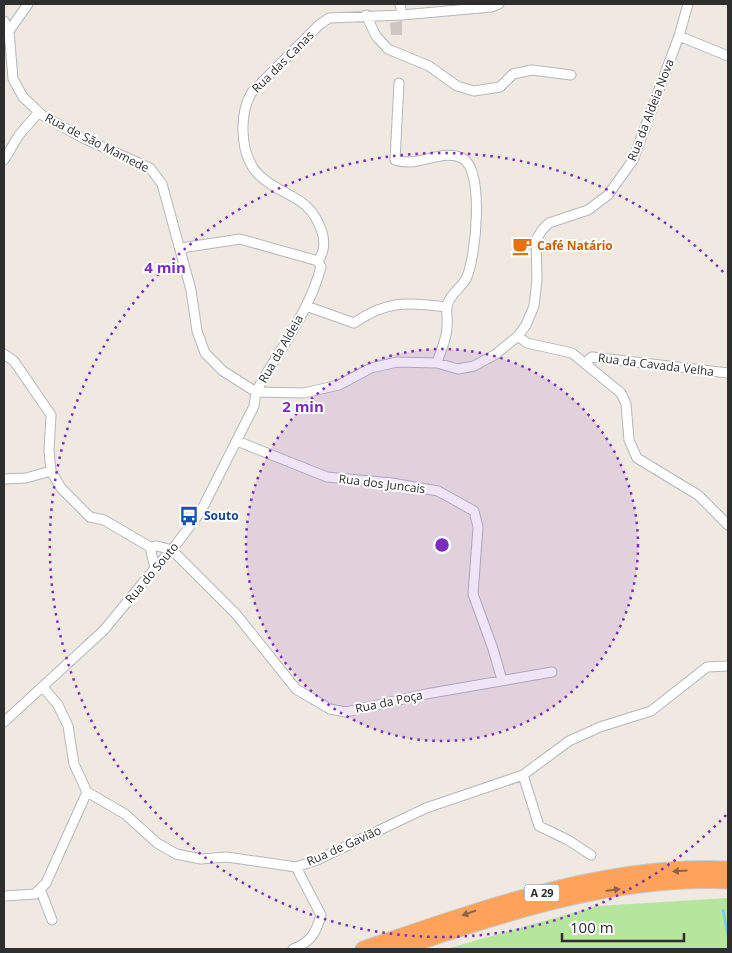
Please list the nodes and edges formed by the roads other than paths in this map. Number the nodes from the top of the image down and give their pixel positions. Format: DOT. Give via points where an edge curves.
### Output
graph roads {
  1 [pos="28,4"];
  2 [pos="400,4"];
  3 [pos="499,4"];
  4 [pos="688,4"];
  5 [pos="366,15"];
  6 [pos="402,15"];
  7 [pos="4,21"];
  8 [pos="9,31"];
  9 [pos="680,36"];
  10 [pos="728,56"];
  11 [pos="571,75"];
  12 [pos="400,82"];
  13 [pos="39,112"];
  14 [pos="4,160"];
  15 [pos="181,248"];
  16 [pos="318,261"];
  17 [pos="306,306"];
  18 [pos="447,306"];
  19 [pos="518,336"];
  20 [pos="4,354"];
  21 [pos="586,362"];
  22 [pos="437,363"];
  23 [pos="728,373"];
  24 [pos="256,392"];
  25 [pos="237,442"];
  26 [pos="50,471"];
  27 [pos="4,480"];
  28 [pos="728,524"];
  29 [pos="150,547"];
  30 [pos="172,550"];
  31 [pos="155,568"];
  32 [pos="728,666"];
  33 [pos="552,672"];
  34 [pos="502,680"];
  35 [pos="43,687"];
  36 [pos="6,717"];
  37 [pos="523,775"];
  38 [pos="87,792"];
  39 [pos="591,855"];
  40 [pos="296,867"];
  41 [pos="728,869"];
  42 [pos="728,881"];
  43 [pos="40,888"];
  44 [pos="4,896"];
  45 [pos="52,920"];
  46 [pos="293,949"];
  47 [pos="363,949"];
  48 [pos="398,949"];
  1 -- 8 [label="street"];
  2 -- 6 [label="street"];
  3 -- 6 [label="street, Rua das Canas"];
  4 -- 9 [label="street, Rua da Aldeia Nova"];
  5 -- 6 [label="street, Rua das Canas"];
  5 -- 11 [label="street" via="376,36 388,49 429,66 457,86 474,91 500,86 513,74 532,70"];
  5 -- 16 [label="street, Rua das Canas" via="329,18 319,25 245,103 244,139 248,159 258,174 299,199 317,216 324,237 323,254"];
  7 -- 8 [label="street, Rua de São Mamede"];
  8 -- 13 [label="street, Rua de São Mamede" via="13,78 23,97"];
  9 -- 10 [label="street"];
  9 -- 19 [label="street, Rua da Aldeia Nova" via="633,160 608,195 588,210 549,223 536,240 534,306"];
  12 -- 18 [label="street" via="395,160 420,162 456,155 472,166 476,212 474,245 466,278"];
  13 -- 14 [label="street"];
  13 -- 15 [label="street, Rua de São Mamede" via="83,138 150,168 162,184"];
  15 -- 16 [label="street" via="240,239"];
  15 -- 24 [label="street, Rua de São Mamede" via="197,331 205,353 223,371"];
  16 -- 17 [label="street, Rua da Aldeia" via="321,267"];
  17 -- 18 [label="street, Rua da Aldeia" via="354,323 371,311 390,304 410,302"];
  17 -- 24 [label="street, Rua da Aldeia"];
  18 -- 22 [label="street" via="448,328"];
  19 -- 21 [label="street, Rua da Cavada Velha" via="527,343 572,354"];
  19 -- 22 [label="street, Rua da Aldeia Nova" via="474,366 458,368"];
  20 -- 26 [label="street" via="14,361 51,415"];
  21 -- 23 [label="street, Rua da Cavada Velha" via="592,357"];
  21 -- 28 [label="street, Rua da Cavada Velha" via="621,393 626,404 629,440 637,458 698,495"];
  22 -- 24 [label="street, Rua da Aldeia Nova" via="397,362 370,368 339,385 304,393"];
  24 -- 25 [label="street, Rua do Souto" via="254,406"];
  25 -- 30 [label="street, Rua do Souto" via="201,511"];
  25 -- 34 [label="street, Rua dos Juncais" via="327,477 438,491 474,510 478,527 473,594"];
  26 -- 27 [label="street"];
  26 -- 29 [label="street" via="61,488 90,517 104,520"];
  29 -- 30 [label="street"];
  29 -- 31 [label="street"];
  30 -- 31 [label="street, Rua do Souto"];
  30 -- 34 [label="street, Rua da Poça" via="236,614 296,689 330,709 354,710"];
  31 -- 35 [label="street, Rua do Souto" via="104,630"];
  32 -- 37 [label="street, Rua de Gavião" via="707,667 651,711 569,741"];
  33 -- 34 [label="street, Rua da Poça"];
  35 -- 36 [label="street, Rua do Souto"];
  35 -- 38 [label="street" via="58,705 68,726 74,764"];
  37 -- 39 [label="street" via="539,826"];
  37 -- 40 [label="street, Rua de Gavião" via="426,808"];
  38 -- 40 [label="street, Rua de Gavião" via="125,814 157,843 176,854 201,859 227,857"];
  38 -- 43 [label="street" via="46,883"];
  40 -- 46 [label="street" via="321,915 316,932 307,943"];
  41 -- 47 [label="highway, A 29, one-way" via="666,872 551,890"];
  48 -- 42 [label="highway, A 29, one-way" via="552,901 667,883"];
  43 -- 44 [label="street" via="35,894"];
  43 -- 45 [label="street"];
}
